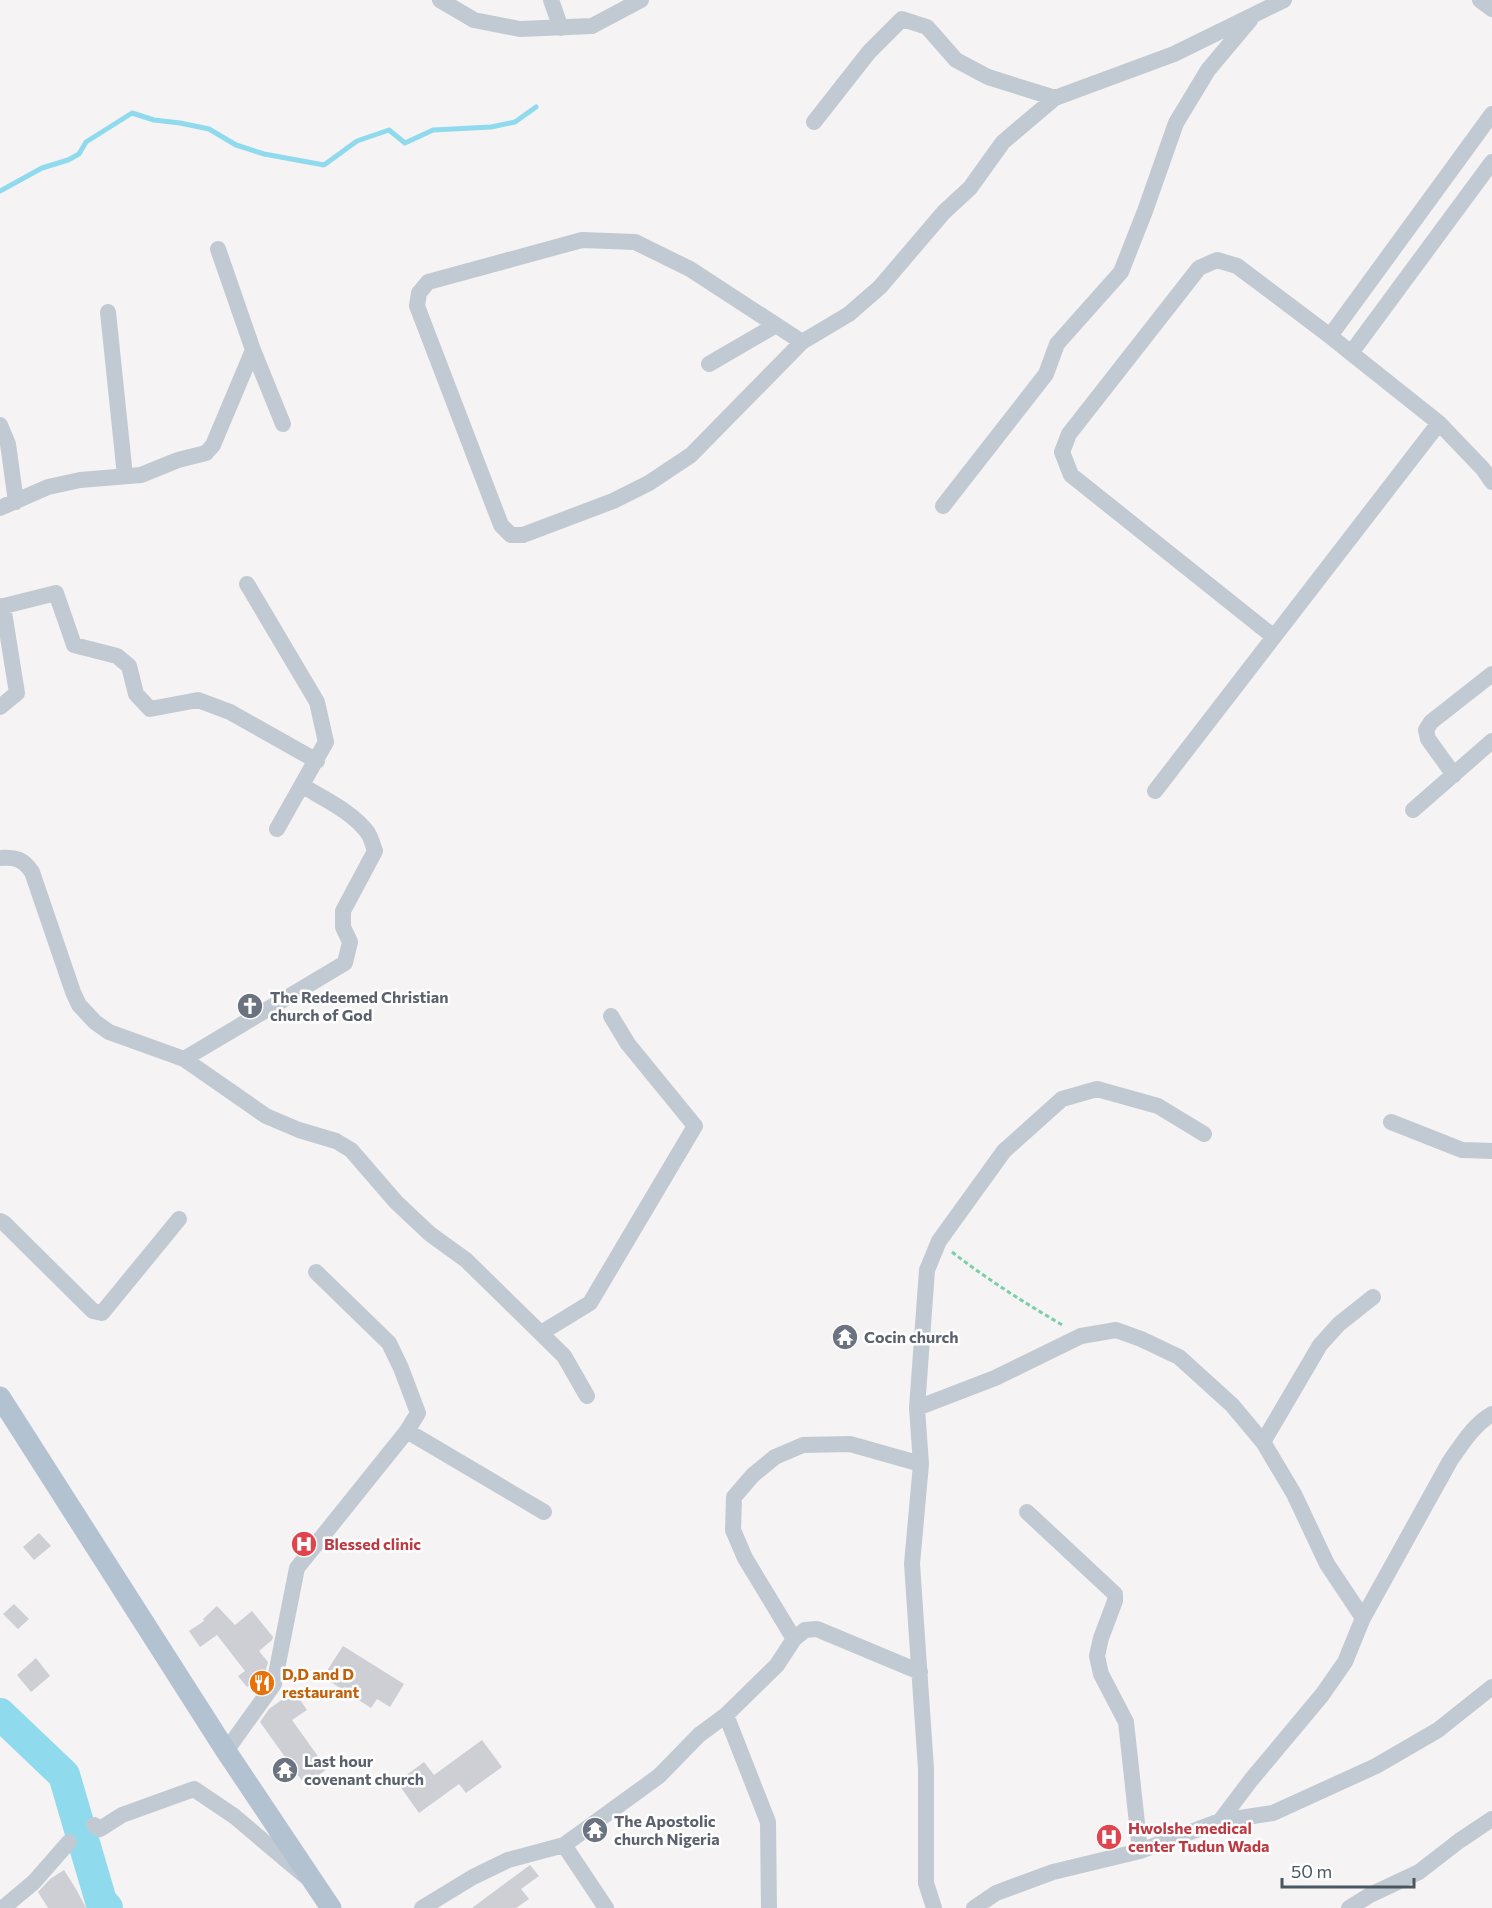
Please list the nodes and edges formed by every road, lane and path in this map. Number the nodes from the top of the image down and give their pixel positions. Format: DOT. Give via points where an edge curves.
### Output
graph roads {
  1 [pos="440,0"];
  2 [pos="551,0"];
  3 [pos="641,0"];
  4 [pos="1284,0"];
  5 [pos="1480,0"];
  6 [pos="1492,9"];
  7 [pos="1254,15"];
  8 [pos="561,28"];
  9 [pos="1055,98"];
  10 [pos="1492,114"];
  11 [pos="813,122"];
  12 [pos="1492,162"];
  13 [pos="218,249"];
  14 [pos="108,312"];
  15 [pos="776,325"];
  16 [pos="1330,336"];
  17 [pos="802,342"];
  18 [pos="253,350"];
  19 [pos="1351,353"];
  20 [pos="709,364"];
  21 [pos="1439,423"];
  22 [pos="283,424"];
  23 [pos="0,425"];
  24 [pos="125,476"];
  25 [pos="1492,482"];
  26 [pos="16,501"];
  27 [pos="943,506"];
  28 [pos="0,508"];
  29 [pos="247,584"];
  30 [pos="2,607"];
  31 [pos="1274,637"];
  32 [pos="1492,674"];
  33 [pos="0,707"];
  34 [pos="1492,741"];
  35 [pos="317,761"];
  36 [pos="1454,775"];
  37 [pos="303,786"];
  38 [pos="1155,792"];
  39 [pos="1413,810"];
  40 [pos="277,829"];
  41 [pos="0,858"];
  42 [pos="611,1016"];
  43 [pos="184,1059"];
  44 [pos="1391,1122"];
  45 [pos="1204,1134"];
  46 [pos="1492,1151"];
  47 [pos="179,1219"];
  48 [pos="0,1221"];
  49 [pos="939,1241"];
  50 [pos="316,1272"];
  51 [pos="1373,1297"];
  52 [pos="541,1333"];
  53 [pos="1081,1336"];
  54 [pos="587,1396"];
  55 [pos="0,1397"];
  56 [pos="917,1408"];
  57 [pos="1492,1414"];
  58 [pos="407,1431"];
  59 [pos="1263,1442"];
  60 [pos="921,1464"];
  61 [pos="544,1512"];
  62 [pos="1027,1512"];
  63 [pos="1363,1618"];
  64 [pos="794,1639"];
  65 [pos="920,1672"];
  66 [pos="1492,1687"];
  67 [pos="726,1715"];
  68 [pos="226,1752"];
  69 [pos="1492,1819"];
  70 [pos="1220,1821"];
  71 [pos="94,1825"];
  72 [pos="69,1842"];
  73 [pos="564,1845"];
  74 [pos="1140,1851"];
  75 [pos="315,1884"];
  76 [pos="22,1903"];
  77 [pos="3,1908"];
  78 [pos="331,1908"];
  79 [pos="422,1908"];
  80 [pos="606,1908"];
  81 [pos="769,1908"];
  82 [pos="934,1908"];
  83 [pos="974,1908"];
  84 [pos="1349,1908"];
  1 -- 8 [label="street" via="474,20 519,29"];
  2 -- 8 [label="street"];
  3 -- 8 [label="street" via="592,26"];
  4 -- 7 [label="street"];
  5 -- 6 [label="street"];
  7 -- 9 [label="street" via="1174,54"];
  7 -- 27 [label="street" via="1208,70 1176,123 1121,272 1056,344 1046,374"];
  9 -- 11 [label="street" via="988,76 956,60 927,27 902,19 869,52"];
  9 -- 17 [label="street" via="1003,142 970,188 944,212 880,287 849,314"];
  10 -- 16 [label="street"];
  12 -- 19 [label="street"];
  13 -- 18 [label="street"];
  14 -- 24 [label="street"];
  15 -- 17 [label="street"];
  15 -- 17 [label="street" via="690,269 635,242 582,240 428,282 419,293 417,306 501,525 511,535 523,535 649,483 691,455"];
  15 -- 20 [label="street"];
  16 -- 19 [label="street"];
  16 -- 31 [label="street" via="1237,266 1217,260 1199,268 1069,434 1062,452 1071,475"];
  18 -- 22 [label="street"];
  18 -- 24 [label="street" via="213,445 206,453 141,475"];
  19 -- 21 [label="street"];
  21 -- 25 [label="street"];
  21 -- 31 [label="street"];
  23 -- 26 [label="street" via="8,444"];
  24 -- 26 [label="street" via="48,487"];
  26 -- 28 [label="street"];
  29 -- 35 [label="street" via="316,702 326,742"];
  30 -- 33 [label="street" via="17,693"];
  30 -- 35 [label="street" via="56,593 74,645 117,656 129,666 136,694 150,709 198,700 230,712"];
  31 -- 38 [label="street"];
  32 -- 36 [label="street" via="1426,730 1428,740"];
  34 -- 36 [label="street"];
  35 -- 37 [label="street"];
  36 -- 39 [label="street"];
  37 -- 40 [label="street"];
  37 -- 43 [label="street" via="360,824 375,851 343,911 343,927 350,942 345,963"];
  41 -- 43 [label="street" via="25,862 32,872 73,992 95,1022 110,1032"];
  42 -- 52 [label="street" via="628,1044 695,1126 590,1303"];
  43 -- 52 [label="street" via="266,1116 351,1150 396,1202 466,1260"];
  44 -- 46 [label="street" via="1462,1150"];
  45 -- 49 [label="street" via="1158,1106 1097,1089 1062,1099 1004,1151"];
  47 -- 48 [label="street" via="102,1312 93,1311"];
  49 -- 53 [label="path" via="1023,1302"];
  49 -- 56 [label="street" via="927,1270"];
  50 -- 58 [label="street" via="389,1343 418,1413"];
  51 -- 59 [label="street" via="1320,1345"];
  52 -- 54 [label="street" via="564,1356"];
  53 -- 56 [label="street" via="995,1378"];
  53 -- 59 [label="street" via="1116,1330 1179,1357 1232,1405"];
  55 -- 68 [label="main road"];
  56 -- 60 [label="street"];
  57 -- 63 [label="street" via="1467,1437 1450,1461"];
  58 -- 61 [label="street"];
  58 -- 68 [label="street" via="297,1568 274,1684"];
  59 -- 63 [label="street" via="1294,1494 1327,1564"];
  60 -- 64 [label="street" via="850,1444 803,1445 775,1457 735,1497 733,1530 745,1558"];
  60 -- 65 [label="street" via="912,1564"];
  62 -- 74 [label="street" via="1115,1594 1097,1656 1101,1674 1126,1722"];
  63 -- 70 [label="street" via="1345,1662"];
  64 -- 65 [label="street" via="805,1630 817,1629"];
  64 -- 67 [label="street" via="777,1665"];
  65 -- 82 [label="street" via="926,1769 926,1883"];
  66 -- 70 [label="street" via="1438,1730 1376,1766 1273,1813"];
  67 -- 73 [label="street" via="699,1735 660,1776"];
  67 -- 81 [label="street" via="768,1822"];
  68 -- 75 [label="main road"];
  69 -- 84 [label="street" via="1419,1872"];
  70 -- 74 [label="street"];
  71 -- 75 [label="street" via="100,1828 122,1815 194,1789 234,1816"];
  72 -- 76 [label="street" via="34,1882"];
  73 -- 79 [label="street" via="508,1860"];
  73 -- 80 [label="street"];
  74 -- 83 [label="street" via="1053,1872 996,1893"];
  75 -- 78 [label="main road"];
  76 -- 77 [label="street"];
}
